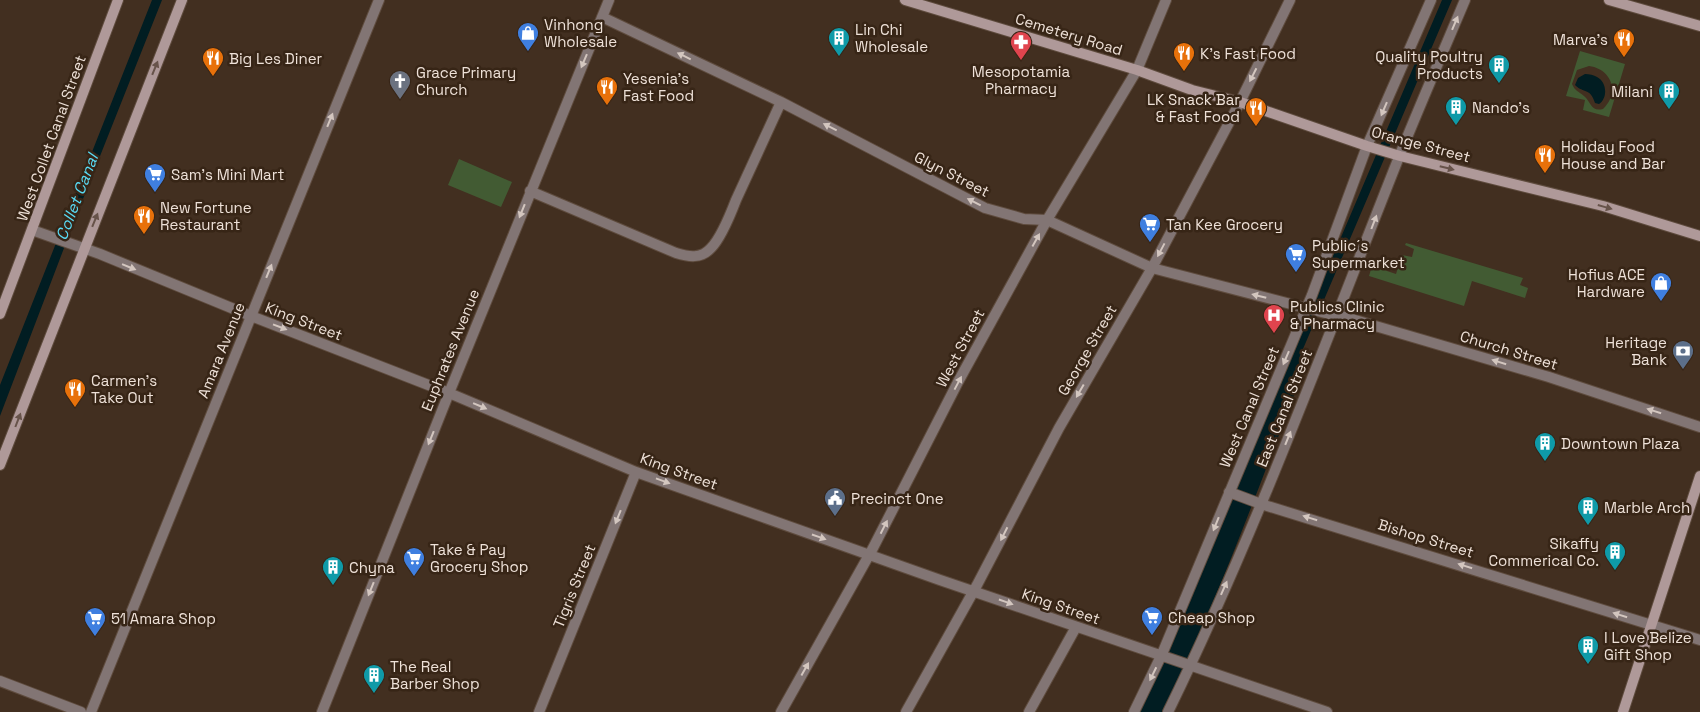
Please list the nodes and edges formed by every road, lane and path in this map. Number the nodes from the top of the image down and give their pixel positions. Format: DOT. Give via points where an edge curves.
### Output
graph roads {
  1 [pos="118,0"];
  2 [pos="182,0"];
  3 [pos="379,0"];
  4 [pos="609,0"];
  5 [pos="905,0"];
  6 [pos="1166,0"];
  7 [pos="1290,0"];
  8 [pos="1431,0"];
  9 [pos="1465,0"];
  10 [pos="1609,0"];
  11 [pos="602,17"];
  12 [pos="1700,26"];
  13 [pos="1137,70"];
  14 [pos="781,102"];
  15 [pos="1240,102"];
  16 [pos="1372,147"];
  17 [pos="1400,156"];
  18 [pos="530,191"];
  19 [pos="1047,220"];
  20 [pos="32,230"];
  21 [pos="1700,236"];
  22 [pos="84,249"];
  23 [pos="1152,268"];
  24 [pos="1311,309"];
  25 [pos="0,314"];
  26 [pos="1334,314"];
  27 [pos="251,316"];
  28 [pos="448,393"];
  29 [pos="1700,426"];
  30 [pos="0,465"];
  31 [pos="636,472"];
  32 [pos="1700,476"];
  33 [pos="1229,492"];
  34 [pos="1261,504"];
  35 [pos="869,554"];
  36 [pos="974,591"];
  37 [pos="1650,625"];
  38 [pos="1076,627"];
  39 [pos="1700,640"];
  40 [pos="1162,654"];
  41 [pos="1182,661"];
  42 [pos="0,681"];
  43 [pos="81,712"];
  44 [pos="91,712"];
  45 [pos="322,712"];
  46 [pos="539,712"];
  47 [pos="782,712"];
  48 [pos="906,712"];
  49 [pos="1029,712"];
  50 [pos="1134,712"];
  51 [pos="1168,712"];
  52 [pos="1327,712"];
  53 [pos="1623,712"];
  1 -- 20 [label="main road, West Collet Canal Street"];
  22 -- 2 [label="main road, one-way"];
  27 -- 3 [label="street, Amara Avenue, one-way"];
  4 -- 11 [label="street, Euphrates Avenue"];
  5 -- 13 [label="main road, Cemetery Road"];
  6 -- 13 [label="street, West Street"];
  7 -- 15 [label="street, George Street, one-way"];
  8 -- 16 [label="street, West Canal Street, one-way"];
  17 -- 9 [label="street, East Canal Street, one-way"];
  10 -- 12 [label="main road"];
  14 -- 11 [label="street, Glyn Street, one-way"];
  11 -- 18 [label="street, Euphrates Avenue, one-way"];
  13 -- 15 [label="main road, Orange Street" via="1192,90"];
  13 -- 19 [label="street, West Street"];
  14 -- 18 [label="street" via="712,248 696,257 685,256"];
  19 -- 14 [label="street, Glyn Street, one-way" via="1024,219 985,208"];
  15 -- 16 [label="main road, Orange Street"];
  15 -- 23 [label="street, George Street, one-way"];
  16 -- 17 [label="main road, Orange Street"];
  16 -- 24 [label="street, West Canal Street"];
  17 -- 21 [label="main road, Orange Street, one-way" via="1603,206"];
  26 -- 17 [label="street, East Canal Street, one-way"];
  18 -- 28 [label="street, Euphrates Avenue, one-way"];
  19 -- 23 [label="street, Glyn Street"];
  35 -- 19 [label="street, West Street, one-way"];
  20 -- 22 [label="street, King Street"];
  20 -- 25 [label="main road, West Collet Canal Street"];
  22 -- 27 [label="street, King Street, one-way"];
  30 -- 22 [label="main road, one-way"];
  24 -- 23 [label="street, Glyn Street, one-way"];
  23 -- 36 [label="street, George Street, one-way" via="1059,428"];
  24 -- 26 [label="street, Church Street"];
  24 -- 33 [label="street, West Canal Street, one-way"];
  29 -- 26 [label="street, Church Street, one-way" via="1549,377"];
  34 -- 26 [label="street, East Canal Street, one-way"];
  27 -- 28 [label="street, King Street, one-way"];
  27 -- 44 [label="street, Amara Avenue"];
  28 -- 31 [label="street, King Street, one-way"];
  28 -- 45 [label="street, Euphrates Avenue, one-way"];
  31 -- 35 [label="street, King Street, one-way"];
  31 -- 46 [label="street, Tigris Street, one-way"];
  32 -- 37 [label="main road"];
  33 -- 34 [label="street, Bishop Street"];
  33 -- 40 [label="street, West Canal Street, one-way"];
  37 -- 34 [label="street, Bishop Street, one-way"];
  41 -- 34 [label="street, East Canal Street, one-way"];
  35 -- 36 [label="street, King Street"];
  47 -- 35 [label="street, West Street, one-way"];
  36 -- 38 [label="street, King Street, one-way"];
  36 -- 48 [label="street, George Street"];
  37 -- 39 [label="street, Bishop Street"];
  37 -- 53 [label="main road"];
  38 -- 40 [label="street, King Street"];
  38 -- 49 [label="street"];
  40 -- 41 [label="street, King Street"];
  40 -- 50 [label="street, West Canal Street, one-way"];
  41 -- 51 [label="street, East Canal Street"];
  41 -- 52 [label="street, King Street"];
  42 -- 43 [label="street"];
}
